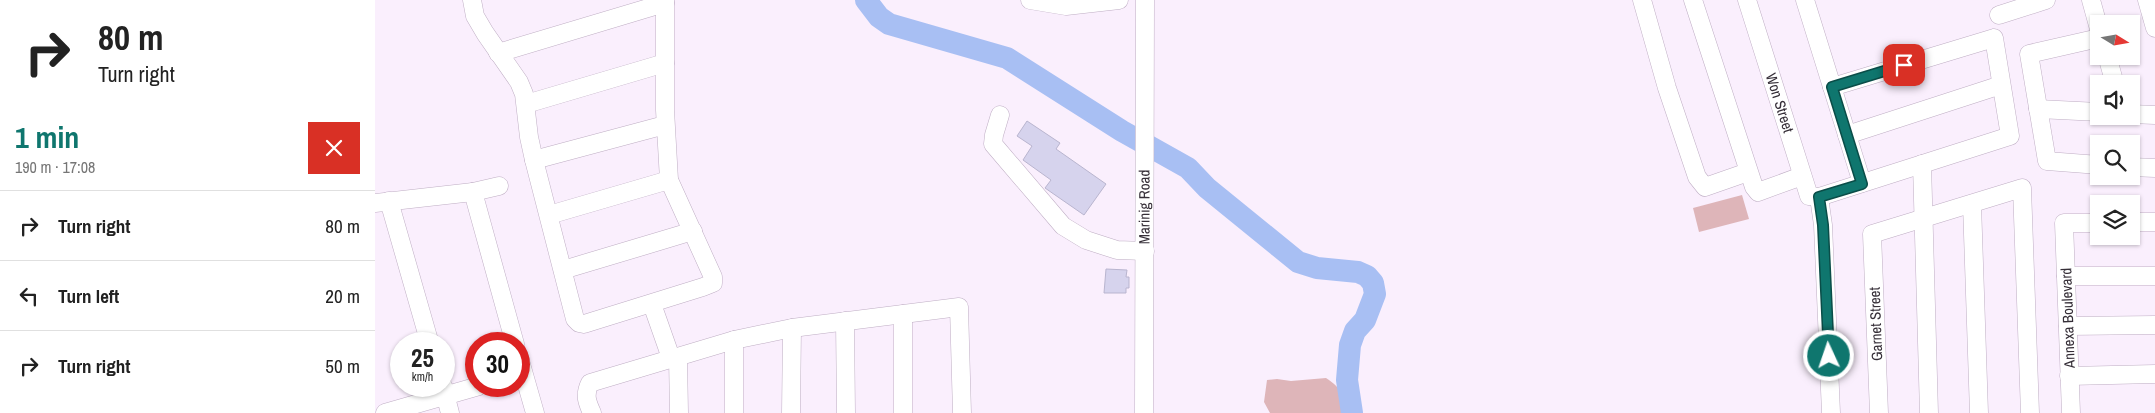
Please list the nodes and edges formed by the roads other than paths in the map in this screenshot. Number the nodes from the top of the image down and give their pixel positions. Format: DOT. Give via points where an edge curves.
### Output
graph roads {
  1 [pos="1030,0"];
  2 [pos="1119,0"];
  3 [pos="1145,0"];
  4 [pos="1642,0"];
  5 [pos="1693,0"];
  6 [pos="1747,0"];
  7 [pos="1805,0"];
  8 [pos="2046,0"];
  9 [pos="2091,0"];
  10 [pos="2147,0"];
  11 [pos="474,1"];
  12 [pos="665,1"];
  13 [pos="1999,15"];
  14 [pos="2095,15"];
  15 [pos="2155,28"];
  16 [pos="2090,40"];
  17 [pos="498,53"];
  18 [pos="665,63"];
  19 [pos="2001,85"];
  20 [pos="1832,87"];
  21 [pos="526,104"];
  22 [pos="2038,109"];
  23 [pos="2090,112"];
  24 [pos="2140,114"];
  25 [pos="1000,115"];
  26 [pos="2155,115"];
  27 [pos="665,125"];
  28 [pos="1847,134"];
  29 [pos="534,160"];
  30 [pos="1922,164"];
  31 [pos="2090,164"];
  32 [pos="2140,167"];
  33 [pos="2155,168"];
  34 [pos="1748,172"];
  35 [pos="1802,176"];
  36 [pos="669,180"];
  37 [pos="1862,184"];
  38 [pos="499,186"];
  39 [pos="473,192"];
  40 [pos="1819,197"];
  41 [pos="382,202"];
  42 [pos="1972,204"];
  43 [pos="549,215"];
  44 [pos="1924,217"];
  45 [pos="2140,222"];
  46 [pos="2155,222"];
  47 [pos="2090,223"];
  48 [pos="693,231"];
  49 [pos="1145,251"];
  50 [pos="563,270"];
  51 [pos="2066,276"];
  52 [pos="2155,276"];
  53 [pos="652,304"];
  54 [pos="903,314"];
  55 [pos="845,321"];
  56 [pos="2155,325"];
  57 [pos="2068,326"];
  58 [pos="792,328"];
  59 [pos="426,332"];
  60 [pos="512,332"];
  61 [pos="734,340"];
  62 [pos="674,357"];
  63 [pos="2155,374"];
  64 [pos="2069,376"];
  65 [pos="428,397"];
  66 [pos="446,397"];
  67 [pos="530,397"];
  68 [pos="676,412"];
  69 [pos="385,413"];
  70 [pos="450,413"];
  71 [pos="535,413"];
  72 [pos="592,413"];
  73 [pos="734,413"];
  74 [pos="791,413"];
  75 [pos="846,413"];
  76 [pos="903,413"];
  77 [pos="962,413"];
  78 [pos="1144,413"];
  79 [pos="1831,413"];
  80 [pos="1879,413"];
  81 [pos="1929,413"];
  82 [pos="1979,413"];
  83 [pos="2030,413"];
  84 [pos="2071,413"];
  1 -- 2 [label="street" via="1066,6"];
  3 -- 49 [label="street, Marinig Road"];
  4 -- 34 [label="street" via="1697,177 1705,187"];
  5 -- 34 [label="street"];
  6 -- 35 [label="street, Won Street"];
  7 -- 20 [label="street"];
  8 -- 13 [label="street"];
  9 -- 14 [label="street"];
  10 -- 15 [label="street"];
  11 -- 17 [label="street" via="475,16"];
  12 -- 17 [label="street"];
  12 -- 18 [label="street"];
  16 -- 22 [label="street" via="2029,54"];
  17 -- 21 [label="street" via="519,82"];
  18 -- 21 [label="street"];
  18 -- 27 [label="street"];
  19 -- 20 [label="street" via="1994,38"];
  19 -- 28 [label="street"];
  19 -- 30 [label="street" via="2010,136"];
  20 -- 28 [label="street"];
  21 -- 29 [label="street"];
  22 -- 23 [label="street"];
  22 -- 31 [label="street" via="2047,162"];
  24 -- 26 [label="street"];
  25 -- 49 [label="street" via="993,144 1063,226 1086,240 1109,248"];
  27 -- 29 [label="street"];
  27 -- 36 [label="street"];
  28 -- 37 [label="street"];
  29 -- 43 [label="street"];
  30 -- 37 [label="street"];
  30 -- 44 [label="street"];
  32 -- 33 [label="street"];
  34 -- 35 [label="street" via="1758,192"];
  35 -- 40 [label="street, Won Street" via="1809,196"];
  36 -- 43 [label="street"];
  36 -- 48 [label="street"];
  37 -- 40 [label="street"];
  38 -- 39 [label="street"];
  39 -- 41 [label="street"];
  39 -- 60 [label="street"];
  40 -- 79 [label="street"];
  41 -- 59 [label="street"];
  42 -- 44 [label="street"];
  42 -- 82 [label="street"];
  42 -- 83 [label="street" via="2022,188"];
  43 -- 50 [label="street"];
  44 -- 80 [label="street, Garnet Street" via="1873,234"];
  44 -- 81 [label="street"];
  45 -- 46 [label="street"];
  47 -- 51 [label="street, Annexa Boulevard" via="2065,223"];
  48 -- 50 [label="street"];
  48 -- 53 [label="street" via="713,283"];
  49 -- 78 [label="street, Marinig Road"];
  50 -- 53 [label="street" via="575,319 579,323"];
  51 -- 52 [label="street"];
  51 -- 57 [label="street, Annexa Boulevard"];
  53 -- 62 [label="street"];
  54 -- 55 [label="street"];
  54 -- 76 [label="street"];
  54 -- 77 [label="street" via="959,307"];
  55 -- 58 [label="street"];
  55 -- 75 [label="street"];
  56 -- 57 [label="street"];
  57 -- 64 [label="street, Annexa Boulevard"];
  58 -- 61 [label="street"];
  58 -- 74 [label="street"];
  61 -- 62 [label="street"];
  61 -- 73 [label="street"];
  62 -- 68 [label="street"];
  62 -- 72 [label="street" via="590,384 586,392"];
  63 -- 64 [label="street"];
  64 -- 84 [label="street, Annexa Boulevard"];
  65 -- 69 [label="street"];
  66 -- 70 [label="street"];
  67 -- 71 [label="street"];
}
